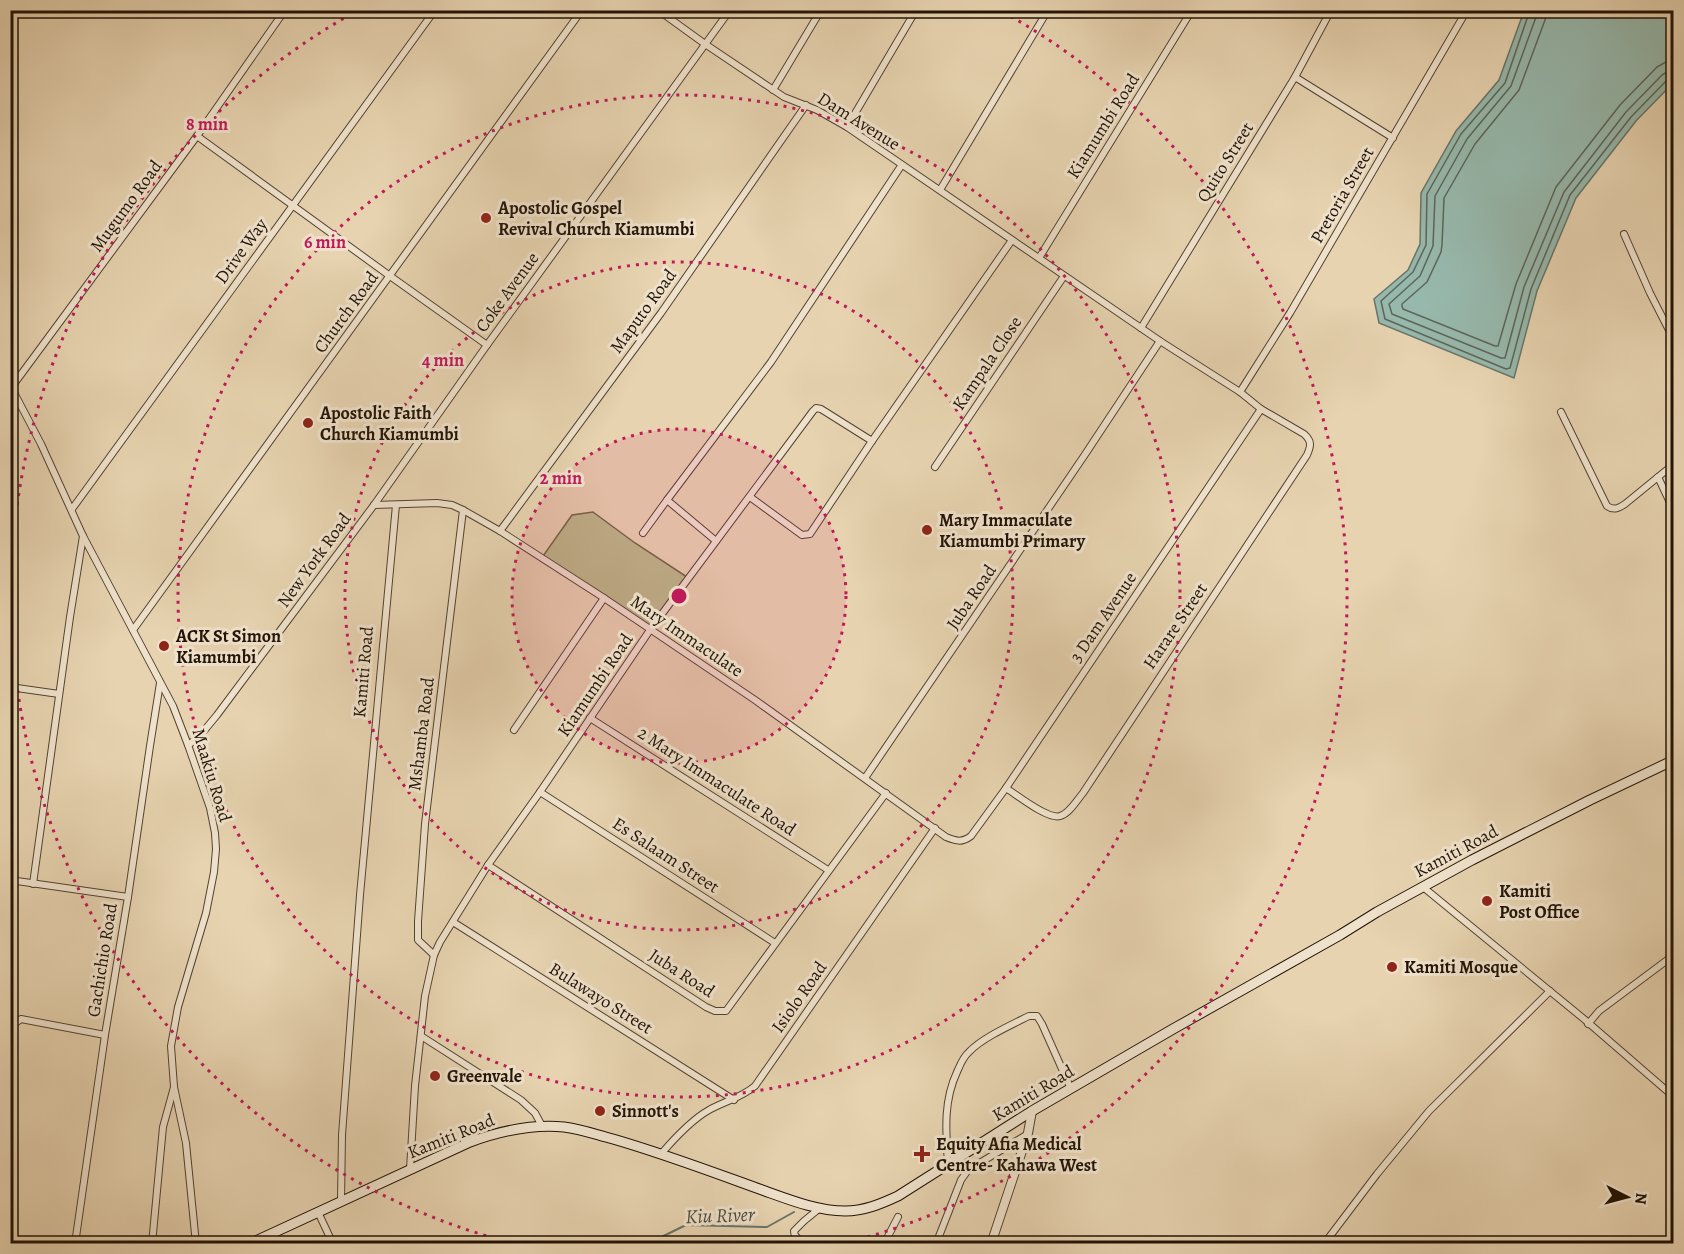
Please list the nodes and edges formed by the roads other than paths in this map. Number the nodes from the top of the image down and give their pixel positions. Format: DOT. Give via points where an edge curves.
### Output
graph roads {
  1 [pos="285,10"];
  2 [pos="435,10"];
  3 [pos="582,10"];
  4 [pos="658,10"];
  5 [pos="730,10"];
  6 [pos="821,10"];
  7 [pos="916,10"];
  8 [pos="1048,10"];
  9 [pos="1192,10"];
  10 [pos="1331,10"];
  11 [pos="1467,10"];
  12 [pos="705,44"];
  13 [pos="1295,77"];
  14 [pos="773,90"];
  15 [pos="806,105"];
  16 [pos="847,127"];
  17 [pos="197,136"];
  18 [pos="1393,138"];
  19 [pos="901,166"];
  20 [pos="940,190"];
  21 [pos="292,206"];
  22 [pos="1624,234"];
  23 [pos="1012,240"];
  24 [pos="1039,258"];
  25 [pos="390,276"];
  26 [pos="1064,276"];
  27 [pos="1141,327"];
  28 [pos="1674,339"];
  29 [pos="1160,341"];
  30 [pos="487,345"];
  31 [pos="11,387"];
  32 [pos="1240,392"];
  33 [pos="1262,409"];
  34 [pos="1561,412"];
  35 [pos="872,441"];
  36 [pos="1674,464"];
  37 [pos="935,467"];
  38 [pos="1658,477"];
  39 [pos="750,497"];
  40 [pos="667,500"];
  41 [pos="374,505"];
  42 [pos="396,505"];
  43 [pos="72,509"];
  44 [pos="463,510"];
  45 [pos="1674,511"];
  46 [pos="500,531"];
  47 [pos="643,533"];
  48 [pos="83,536"];
  49 [pos="716,541"];
  50 [pos="604,598"];
  51 [pos="133,630"];
  52 [pos="650,630"];
  53 [pos="160,683"];
  54 [pos="10,687"];
  55 [pos="59,694"];
  56 [pos="590,718"];
  57 [pos="514,730"];
  58 [pos="188,745"];
  59 [pos="1674,760"];
  60 [pos="865,778"];
  61 [pos="1006,788"];
  62 [pos="540,792"];
  63 [pos="886,794"];
  64 [pos="935,828"];
  65 [pos="965,840"];
  66 [pos="488,865"];
  67 [pos="828,870"];
  68 [pos="10,879"];
  69 [pos="33,884"];
  70 [pos="1423,887"];
  71 [pos="128,897"];
  72 [pos="453,922"];
  73 [pos="775,943"];
  74 [pos="434,955"];
  75 [pos="1674,955"];
  76 [pos="1550,991"];
  77 [pos="1588,1024"];
  78 [pos="10,1030"];
  79 [pos="105,1035"];
  80 [pos="421,1036"];
  81 [pos="174,1087"];
  82 [pos="1071,1089"];
  83 [pos="1674,1097"];
  84 [pos="734,1100"];
  85 [pos="1032,1111"];
  86 [pos="542,1126"];
  87 [pos="1028,1133"];
  88 [pos="661,1154"];
  89 [pos="948,1164"];
  90 [pos="410,1170"];
  91 [pos="341,1201"];
  92 [pos="821,1208"];
  93 [pos="318,1212"];
  94 [pos="898,1217"];
  95 [pos="75,1244"];
  96 [pos="152,1244"];
  97 [pos="196,1244"];
  98 [pos="249,1244"];
  99 [pos="333,1244"];
  100 [pos="811,1244"];
  101 [pos="884,1244"];
  102 [pos="936,1244"];
  103 [pos="991,1244"];
  104 [pos="1324,1244"];
  1 -- 17 [label="street, Mugumo Road"];
  2 -- 21 [label="street, Drive Way"];
  3 -- 25 [label="street, Church Road"];
  4 -- 12 [label="street, Dam Avenue"];
  5 -- 12 [label="street, Coke Avenue"];
  6 -- 14 [label="street"];
  7 -- 16 [label="street"];
  8 -- 20 [label="street"];
  9 -- 24 [label="street, Kiamumbi Road"];
  10 -- 13 [label="street, Quito Street"];
  11 -- 18 [label="street, Pretoria Street"];
  12 -- 14 [label="street, Dam Avenue"];
  12 -- 30 [label="street, Coke Avenue"];
  13 -- 18 [label="street"];
  13 -- 27 [label="street, Quito Street"];
  14 -- 15 [label="street, Dam Avenue"];
  15 -- 16 [label="street, Dam Avenue"];
  15 -- 46 [label="street, Maputo Road" via="661,313"];
  16 -- 19 [label="street, Dam Avenue"];
  17 -- 21 [label="street"];
  17 -- 31 [label="street, Mugumo Road"];
  18 -- 32 [label="street, Pretoria Street"];
  19 -- 20 [label="street, Dam Avenue"];
  19 -- 40 [label="street" via="771,362"];
  20 -- 23 [label="street, Dam Avenue"];
  21 -- 25 [label="street"];
  21 -- 43 [label="street, Drive Way"];
  22 -- 28 [label="street"];
  23 -- 24 [label="street, Dam Avenue"];
  23 -- 35 [label="street"];
  24 -- 26 [label="street"];
  25 -- 30 [label="street"];
  25 -- 51 [label="street, Church Road"];
  26 -- 27 [label="street"];
  26 -- 37 [label="street, Kampala Close"];
  27 -- 29 [label="street"];
  29 -- 32 [label="street"];
  29 -- 60 [label="street, Juba Road"];
  30 -- 41 [label="street, Coke Avenue"];
  31 -- 43 [label="street, Maakiu Road"];
  32 -- 33 [label="street"];
  33 -- 61 [label="street, 3 Dam Avenue"];
  33 -- 61 [label="street, Harare Street" via="1304,434 1311,447 1083,793 1065,814 1055,817"];
  34 -- 38 [label="street" via="1611,509 1619,508"];
  35 -- 39 [label="street, Kiamumbi Road" via="816,408"];
  35 -- 39 [label="street" via="810,534 802,535"];
  36 -- 38 [label="street"];
  38 -- 45 [label="street"];
  39 -- 49 [label="street, Kiamumbi Road"];
  40 -- 47 [label="street"];
  40 -- 49 [label="street"];
  41 -- 42 [label="street, Mary Immaculate"];
  41 -- 58 [label="street, New York Road" via="217,715"];
  42 -- 44 [label="street, Mary Immaculate" via="444,504"];
  42 -- 91 [label="street, Kamiti Road" via="360,895 342,1135"];
  43 -- 48 [label="street, Maakiu Road"];
  44 -- 46 [label="street, Mary Immaculate"];
  44 -- 74 [label="street, Mshamba Road" via="425,824 418,921 418,940"];
  46 -- 50 [label="street, Mary Immaculate"];
  48 -- 51 [label="street, Maakiu Road"];
  48 -- 55 [label="street"];
  49 -- 52 [label="street, Kiamumbi Road"];
  50 -- 52 [label="street, Mary Immaculate"];
  50 -- 57 [label="street"];
  51 -- 53 [label="street, Maakiu Road"];
  52 -- 56 [label="street, Kiamumbi Road"];
  52 -- 60 [label="street, Mary Immaculate"];
  53 -- 58 [label="street, Maakiu Road"];
  53 -- 71 [label="street, Gachichio Road"];
  54 -- 55 [label="street"];
  55 -- 69 [label="street"];
  56 -- 62 [label="street, Kiamumbi Road"];
  56 -- 67 [label="street, 2 Mary Immaculate Road"];
  58 -- 81 [label="street, Maakiu Road" via="210,808 216,849 206,913 173,1028"];
  59 -- 70 [label="main road, Kamiti Road"];
  60 -- 63 [label="street, Mary Immaculate"];
  61 -- 65 [label="street, 3 Dam Avenue"];
  62 -- 66 [label="street, Kiamumbi Road"];
  62 -- 73 [label="street, Es Salaam Street"];
  63 -- 64 [label="street, Mary Immaculate"];
  63 -- 67 [label="street, Juba Road"];
  64 -- 65 [label="street, Mary Immaculate" via="953,840"];
  64 -- 84 [label="street, Isiolo Road" via="755,1086"];
  66 -- 72 [label="street, Kiamumbi Road"];
  66 -- 73 [label="street, Juba Road" via="714,1011 726,1011"];
  67 -- 73 [label="street, Juba Road"];
  68 -- 69 [label="street"];
  69 -- 71 [label="street"];
  70 -- 76 [label="street"];
  70 -- 82 [label="main road, Kamiti Road"];
  71 -- 79 [label="street, Gachichio Road"];
  72 -- 74 [label="street"];
  72 -- 84 [label="street, Bulawayo Street"];
  74 -- 80 [label="street"];
  75 -- 77 [label="street" via="1599,1011"];
  76 -- 77 [label="street"];
  76 -- 104 [label="street" via="1430,1111"];
  77 -- 83 [label="street"];
  78 -- 79 [label="street" via="21,1020"];
  79 -- 95 [label="street, Gachichio Road"];
  80 -- 86 [label="street" via="521,1100"];
  80 -- 90 [label="street"];
  81 -- 96 [label="street" via="163,1127"];
  81 -- 97 [label="street, Maakiu Road" via="186,1143"];
  82 -- 85 [label="main road, Kamiti Road"];
  82 -- 89 [label="street" via="1037,1016 1029,1016 978,1045 965,1056 948,1096"];
  84 -- 88 [label="street, Isiolo Road" via="696,1119"];
  85 -- 87 [label="street"];
  85 -- 89 [label="main road, Kamiti Road"];
  86 -- 88 [label="main road, Kamiti Road" via="580,1130"];
  86 -- 90 [label="main road, Kamiti Road" via="489,1136"];
  87 -- 102 [label="street" via="968,1170"];
  87 -- 103 [label="street"];
  88 -- 92 [label="main road, Kamiti Road"];
  89 -- 92 [label="main road, Kamiti Road" via="878,1205 845,1211"];
  90 -- 91 [label="main road, Kamiti Road"];
  91 -- 93 [label="main road, Kamiti Road"];
  92 -- 100 [label="street" via="794,1231 796,1238"];
  93 -- 98 [label="main road, Kamiti Road"];
  93 -- 99 [label="street"];
  94 -- 101 [label="street"];
}
